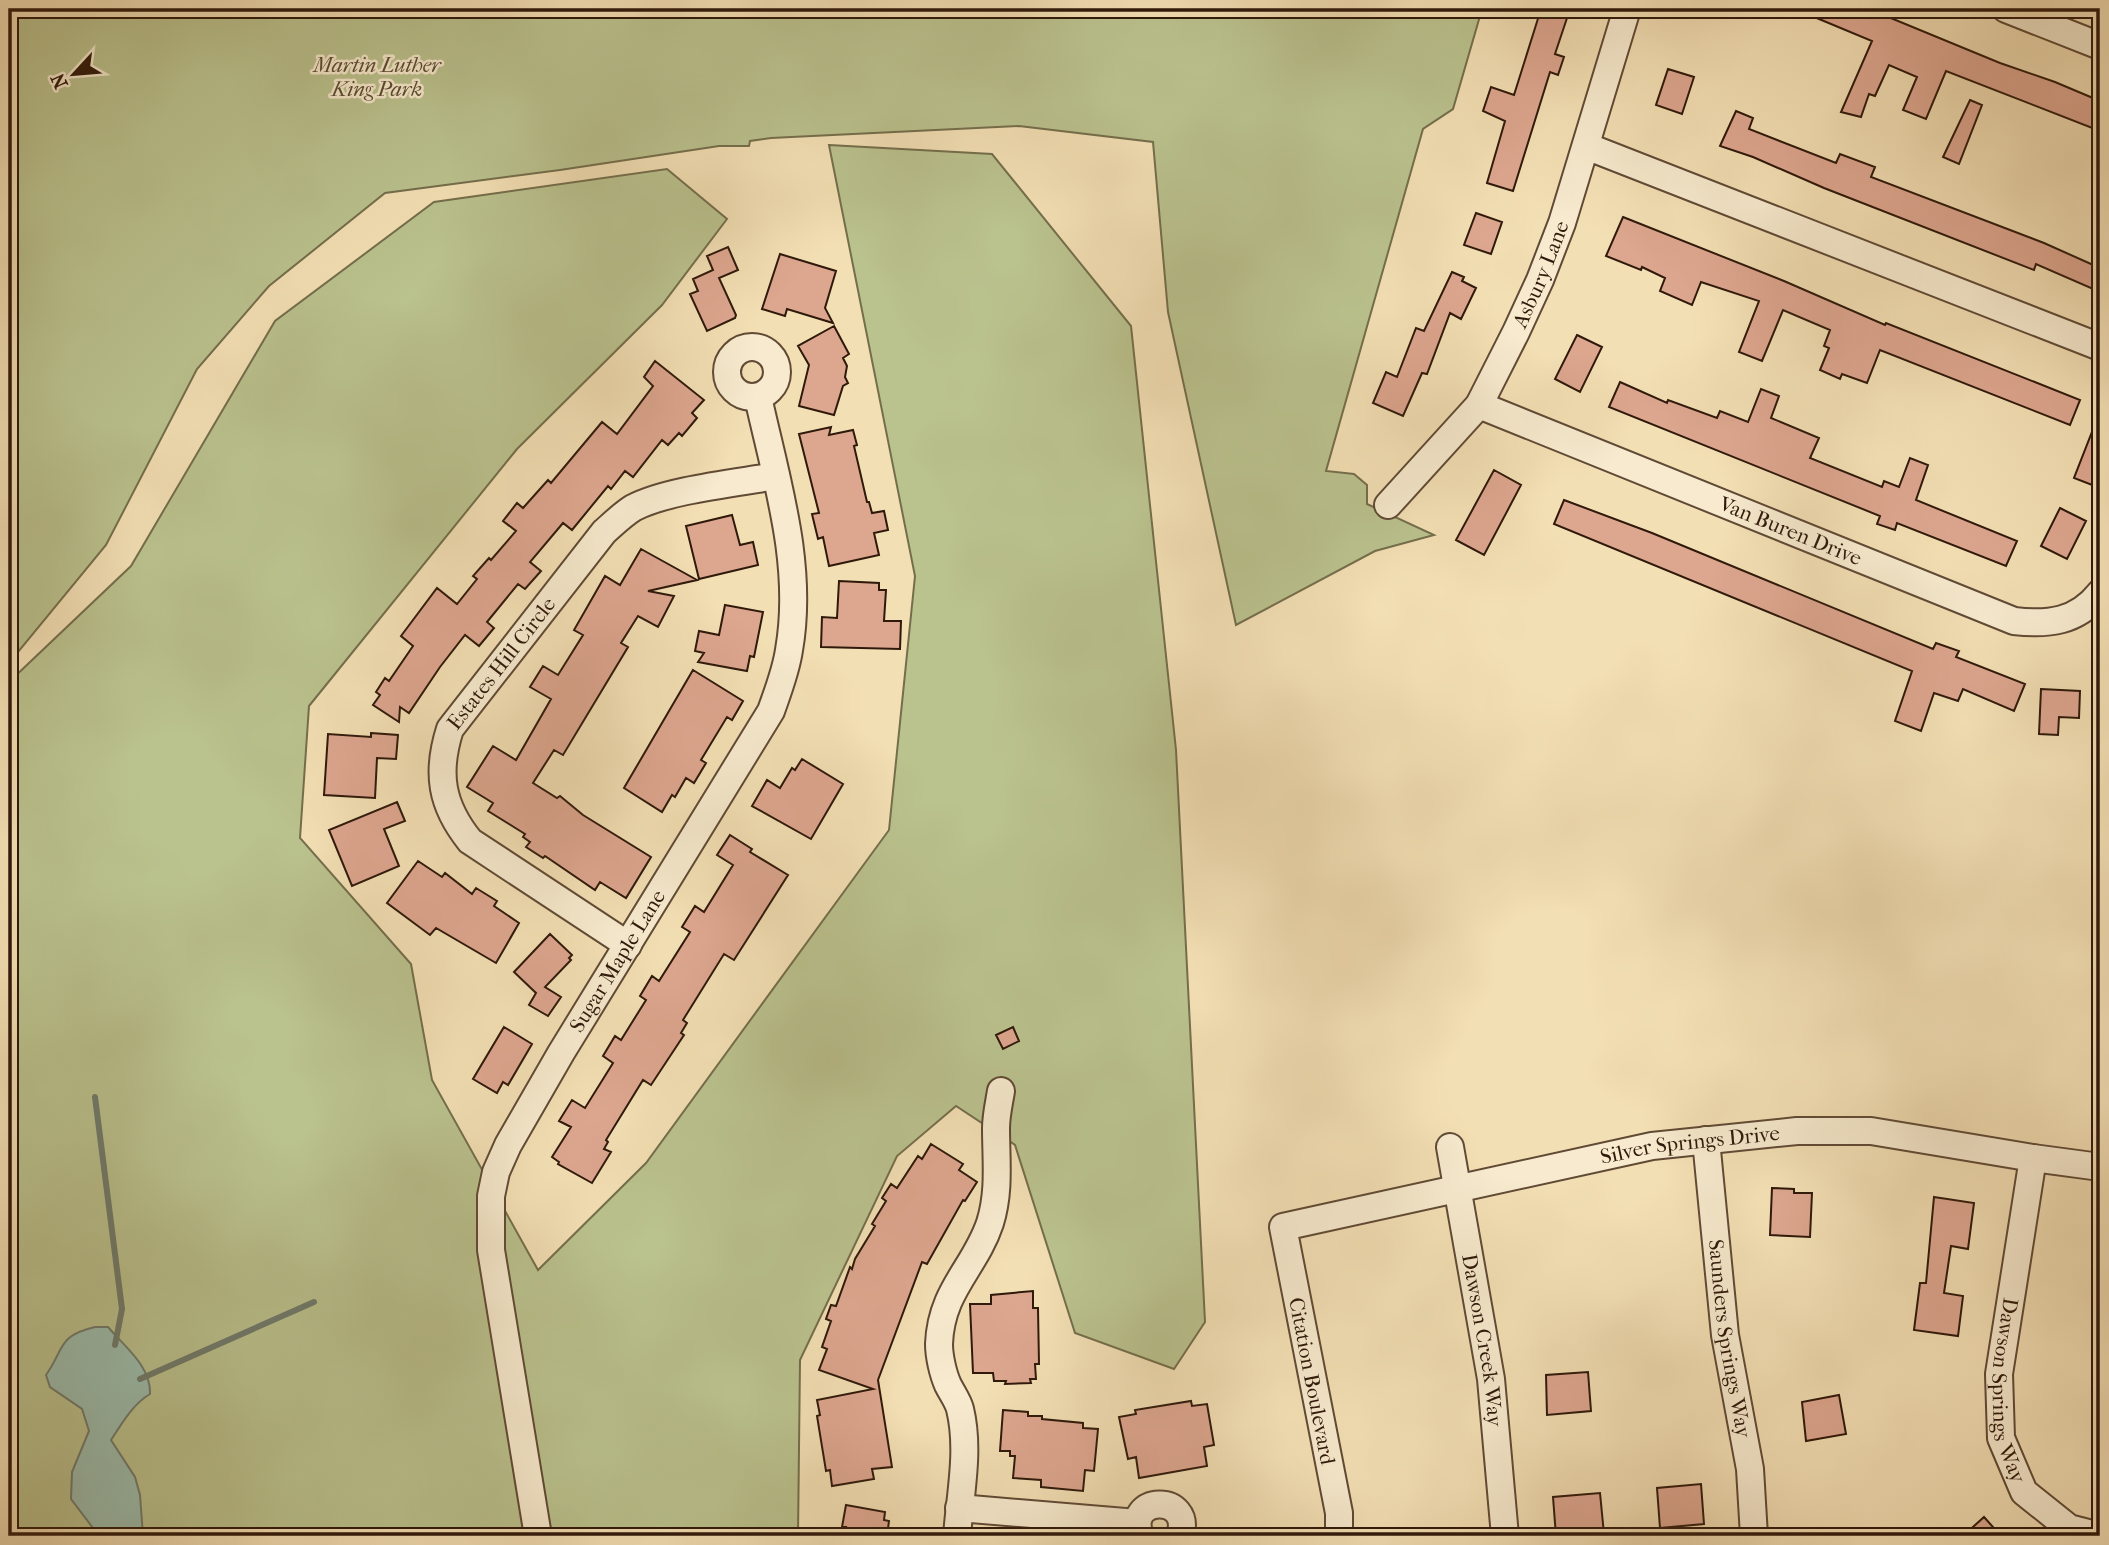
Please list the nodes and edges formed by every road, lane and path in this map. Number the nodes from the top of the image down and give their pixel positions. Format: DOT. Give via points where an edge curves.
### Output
graph roads {
  1 [pos="1628,9"];
  2 [pos="2006,9"];
  3 [pos="2100,46"];
  4 [pos="1586,146"];
  5 [pos="2100,347"];
  6 [pos="758,397"];
  7 [pos="1479,405"];
  8 [pos="776,476"];
  9 [pos="1388,505"];
  10 [pos="2100,593"];
  11 [pos="628,946"];
  12 [pos="1000,1091"];
  13 [pos="1706,1140"];
  14 [pos="1450,1147"];
  15 [pos="2033,1158"];
  16 [pos="2100,1167"];
  17 [pos="1458,1189"];
  18 [pos="1283,1227"];
  19 [pos="960,1508"];
  20 [pos="1138,1530"];
  21 [pos="538,1536"];
  22 [pos="957,1536"];
  23 [pos="1180,1536"];
  24 [pos="1339,1536"];
  25 [pos="1504,1536"];
  26 [pos="1754,1536"];
  27 [pos="2100,1536"];
  1 -- 4 [label="street, Asbury Lane"];
  2 -- 3 [label="street"];
  4 -- 5 [label="street"];
  4 -- 7 [label="street, Asbury Lane" via="1540,280"];
  6 -- 8 [label="street, Sugar Maple Lane"];
  7 -- 9 [label="street, Asbury Lane"];
  7 -- 10 [label="street, Van Buren Drive" via="2014,621 2036,624 2072,617"];
  8 -- 11 [label="street, Sugar Maple Lane" via="794,594 785,670 756,739"];
  8 -- 11 [label="street, Estates Hill Circle" via="663,497 620,516 450,729 444,748 446,802 470,841"];
  11 -- 21 [label="street, Sugar Maple Lane" via="508,1145 491,1196 491,1250"];
  12 -- 19 [label="street" via="996,1201 985,1237 954,1288 941,1322 939,1347 947,1382 960,1408 964,1445"];
  13 -- 15 [label="street, Silver Springs Drive" via="1797,1131 1871,1131"];
  13 -- 17 [label="street, Silver Springs Drive" via="1652,1146"];
  13 -- 26 [label="street, Saunders Springs Way" via="1725,1335 1750,1469"];
  14 -- 17 [label="street, Dawson Creek Way"];
  15 -- 16 [label="street, Silver Springs Drive"];
  15 -- 27 [label="street, Dawson Springs Way" via="1999,1374 2001,1438 2024,1492 2069,1528"];
  17 -- 18 [label="street, Silver Springs Drive"];
  17 -- 25 [label="street, Dawson Creek Way" via="1491,1380"];
  18 -- 24 [label="street, Citation Boulevard" via="1339,1513"];
  19 -- 20 [label="street"];
  19 -- 22 [label="street"];
  20 -- 23 [label="street" via="1140,1516 1151,1505 1166,1505 1182,1521"];
}
